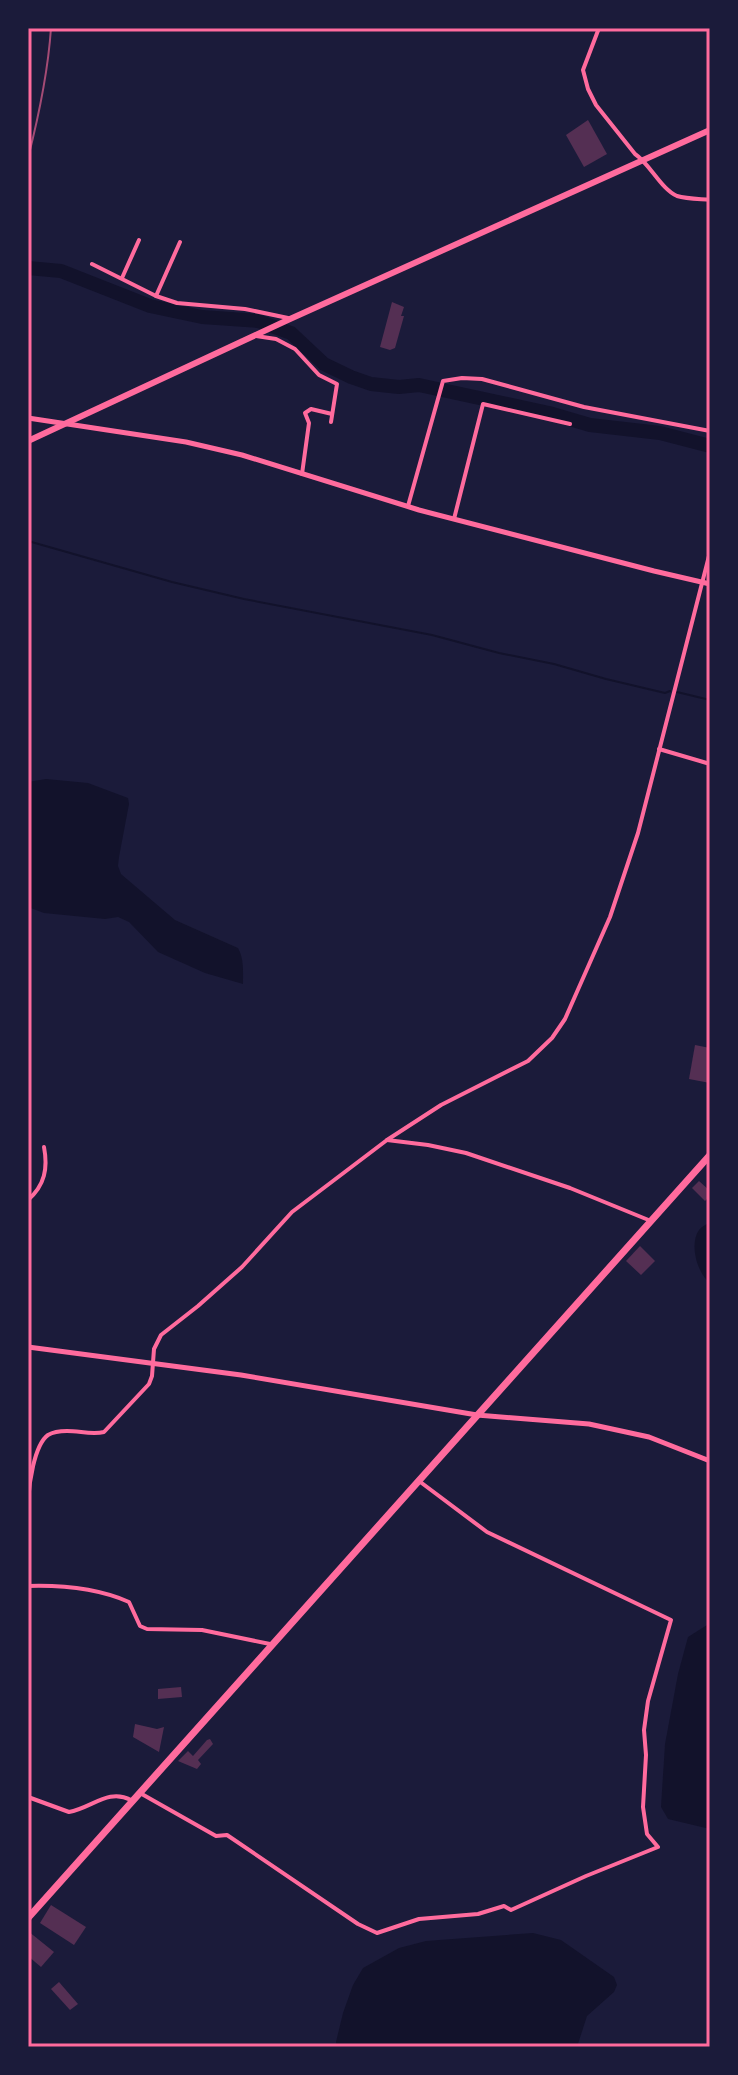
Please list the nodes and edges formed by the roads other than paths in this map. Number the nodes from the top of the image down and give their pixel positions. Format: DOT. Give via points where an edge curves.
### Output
graph roads {
  1 [pos="599,28"];
  2 [pos="710,130"];
  3 [pos="643,160"];
  4 [pos="710,200"];
  5 [pos="139,240"];
  6 [pos="180,242"];
  7 [pos="92,264"];
  8 [pos="122,278"];
  9 [pos="156,296"];
  10 [pos="290,319"];
  11 [pos="253,336"];
  12 [pos="332,414"];
  13 [pos="28,418"];
  14 [pos="331,422"];
  15 [pos="570,424"];
  16 [pos="63,425"];
  17 [pos="710,431"];
  18 [pos="28,441"];
  19 [pos="302,474"];
  20 [pos="408,506"];
  21 [pos="454,519"];
  22 [pos="710,552"];
  23 [pos="702,583"];
  24 [pos="710,584"];
  25 [pos="659,749"];
  26 [pos="710,764"];
  27 [pos="387,1140"];
  28 [pos="44,1147"];
  29 [pos="710,1155"];
  30 [pos="28,1200"];
  31 [pos="651,1221"];
  32 [pos="28,1347"];
  33 [pos="153,1363"];
  34 [pos="477,1415"];
  35 [pos="710,1461"];
  36 [pos="30,1466"];
  37 [pos="419,1481"];
  38 [pos="28,1501"];
  39 [pos="28,1586"];
  40 [pos="273,1645"];
  41 [pos="140,1793"];
  42 [pos="28,1797"];
  43 [pos="133,1801"];
  44 [pos="28,1918"];
  1 -- 3 [label="street" via="583,70 588,89"];
  2 -- 3 [label="main road"];
  3 -- 4 [label="street" via="672,193"];
  3 -- 10 [label="main road"];
  5 -- 8 [label="street"];
  6 -- 9 [label="street"];
  7 -- 8 [label="street"];
  8 -- 9 [label="street"];
  9 -- 10 [label="street"];
  10 -- 11 [label="main road"];
  11 -- 12 [label="street" via="295,349 319,375 337,384"];
  11 -- 16 [label="main road"];
  12 -- 14 [label="street"];
  12 -- 19 [label="street" via="311,409 305,413 309,423"];
  13 -- 16 [label="street"];
  15 -- 21 [label="street" via="483,404"];
  16 -- 18 [label="main road"];
  16 -- 19 [label="street" via="186,442"];
  17 -- 20 [label="street" via="584,407 482,379 443,381"];
  19 -- 20 [label="street"];
  20 -- 21 [label="street"];
  21 -- 23 [label="street"];
  22 -- 23 [label="street"];
  23 -- 24 [label="street"];
  23 -- 25 [label="street"];
  25 -- 26 [label="street"];
  25 -- 27 [label="street" via="610,917 559,1029 528,1061 451,1099"];
  27 -- 31 [label="street" via="466,1153"];
  27 -- 33 [label="street" via="301,1204 242,1267 161,1335"];
  28 -- 30 [label="street" via="43,1181"];
  29 -- 31 [label="highway"];
  31 -- 34 [label="highway"];
  32 -- 33 [label="street"];
  33 -- 34 [label="street"];
  33 -- 36 [label="street" via="149,1384 104,1432 48,1436"];
  34 -- 35 [label="street" via="627,1431"];
  34 -- 37 [label="highway"];
  36 -- 38 [label="street"];
  37 -- 40 [label="highway"];
  37 -- 41 [label="street" via="487,1532 671,1620 644,1730 643,1807 647,1834 658,1847 511,1910 504,1906 419,1919 377,1933 227,1835 216,1836"];
  39 -- 40 [label="street" via="81,1588 119,1598 129,1602 140,1626 147,1629 202,1630"];
  40 -- 41 [label="highway"];
  41 -- 43 [label="highway"];
  42 -- 43 [label="street" via="69,1812 112,1795"];
  43 -- 44 [label="highway"];
}
